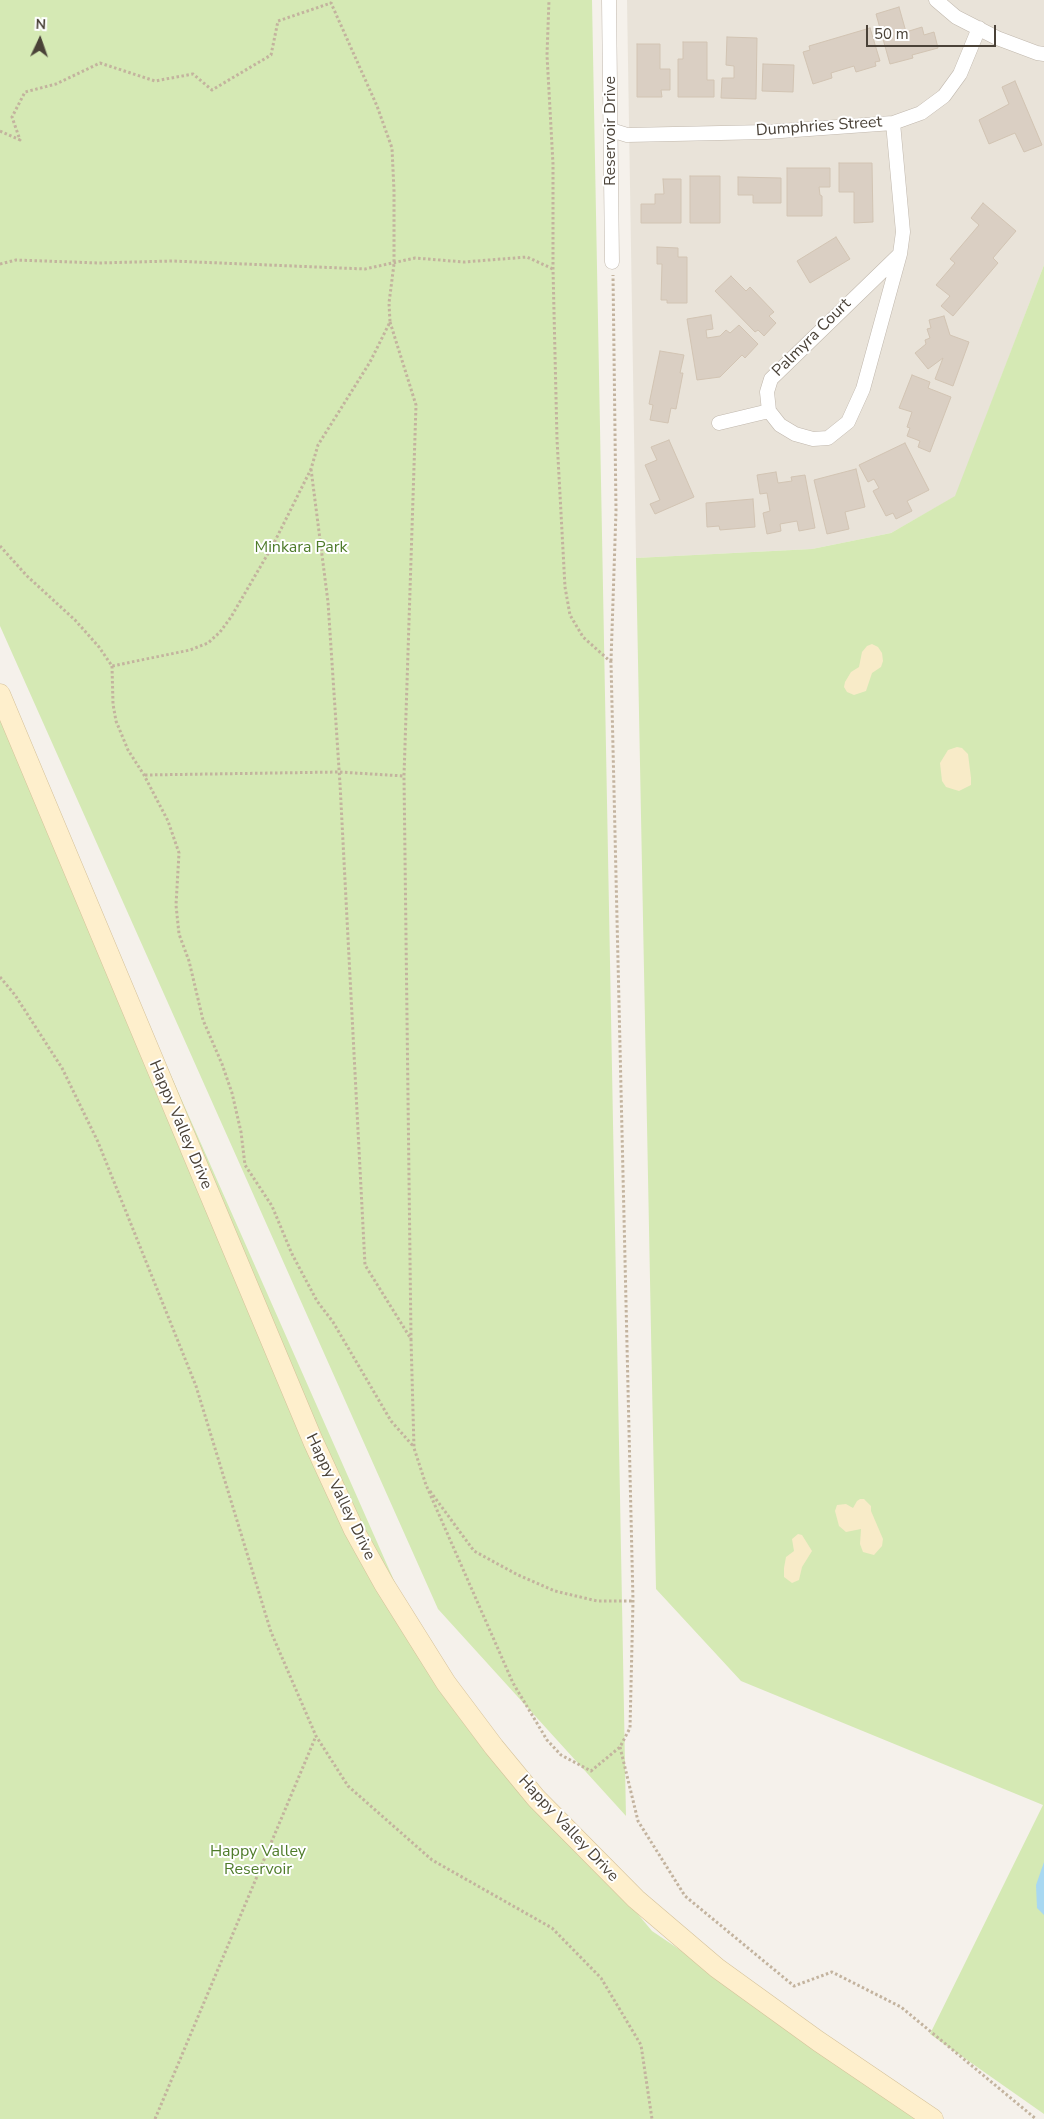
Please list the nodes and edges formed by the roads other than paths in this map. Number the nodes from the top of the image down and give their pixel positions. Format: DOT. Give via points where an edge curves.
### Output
graph roads {
  1 [pos="609,0"];
  2 [pos="936,0"];
  3 [pos="979,28"];
  4 [pos="1044,54"];
  5 [pos="893,122"];
  6 [pos="612,130"];
  7 [pos="900,254"];
  8 [pos="612,262"];
  9 [pos="769,411"];
  10 [pos="719,423"];
  11 [pos="0,694"];
  12 [pos="933,2119"];
  1 -- 6 [label="street, Reservoir Drive"];
  2 -- 3 [label="street" via="956,17"];
  3 -- 4 [label="street" via="1022,48"];
  3 -- 5 [label="street, Dumphries Street" via="960,74 944,96 921,112"];
  5 -- 6 [label="street, Dumphries Street" via="727,133 627,135"];
  5 -- 7 [label="street" via="903,232"];
  6 -- 8 [label="street, Reservoir Drive"];
  7 -- 9 [label="street, Palmyra Court" via="771,378 767,392"];
  7 -- 9 [label="street" via="863,389 848,422 828,438 813,439 780,425"];
  9 -- 10 [label="street"];
  11 -- 12 [label="main road, Happy Valley Drive" via="313,1441 358,1538 440,1675 536,1798 636,1899 717,1968"];
}
